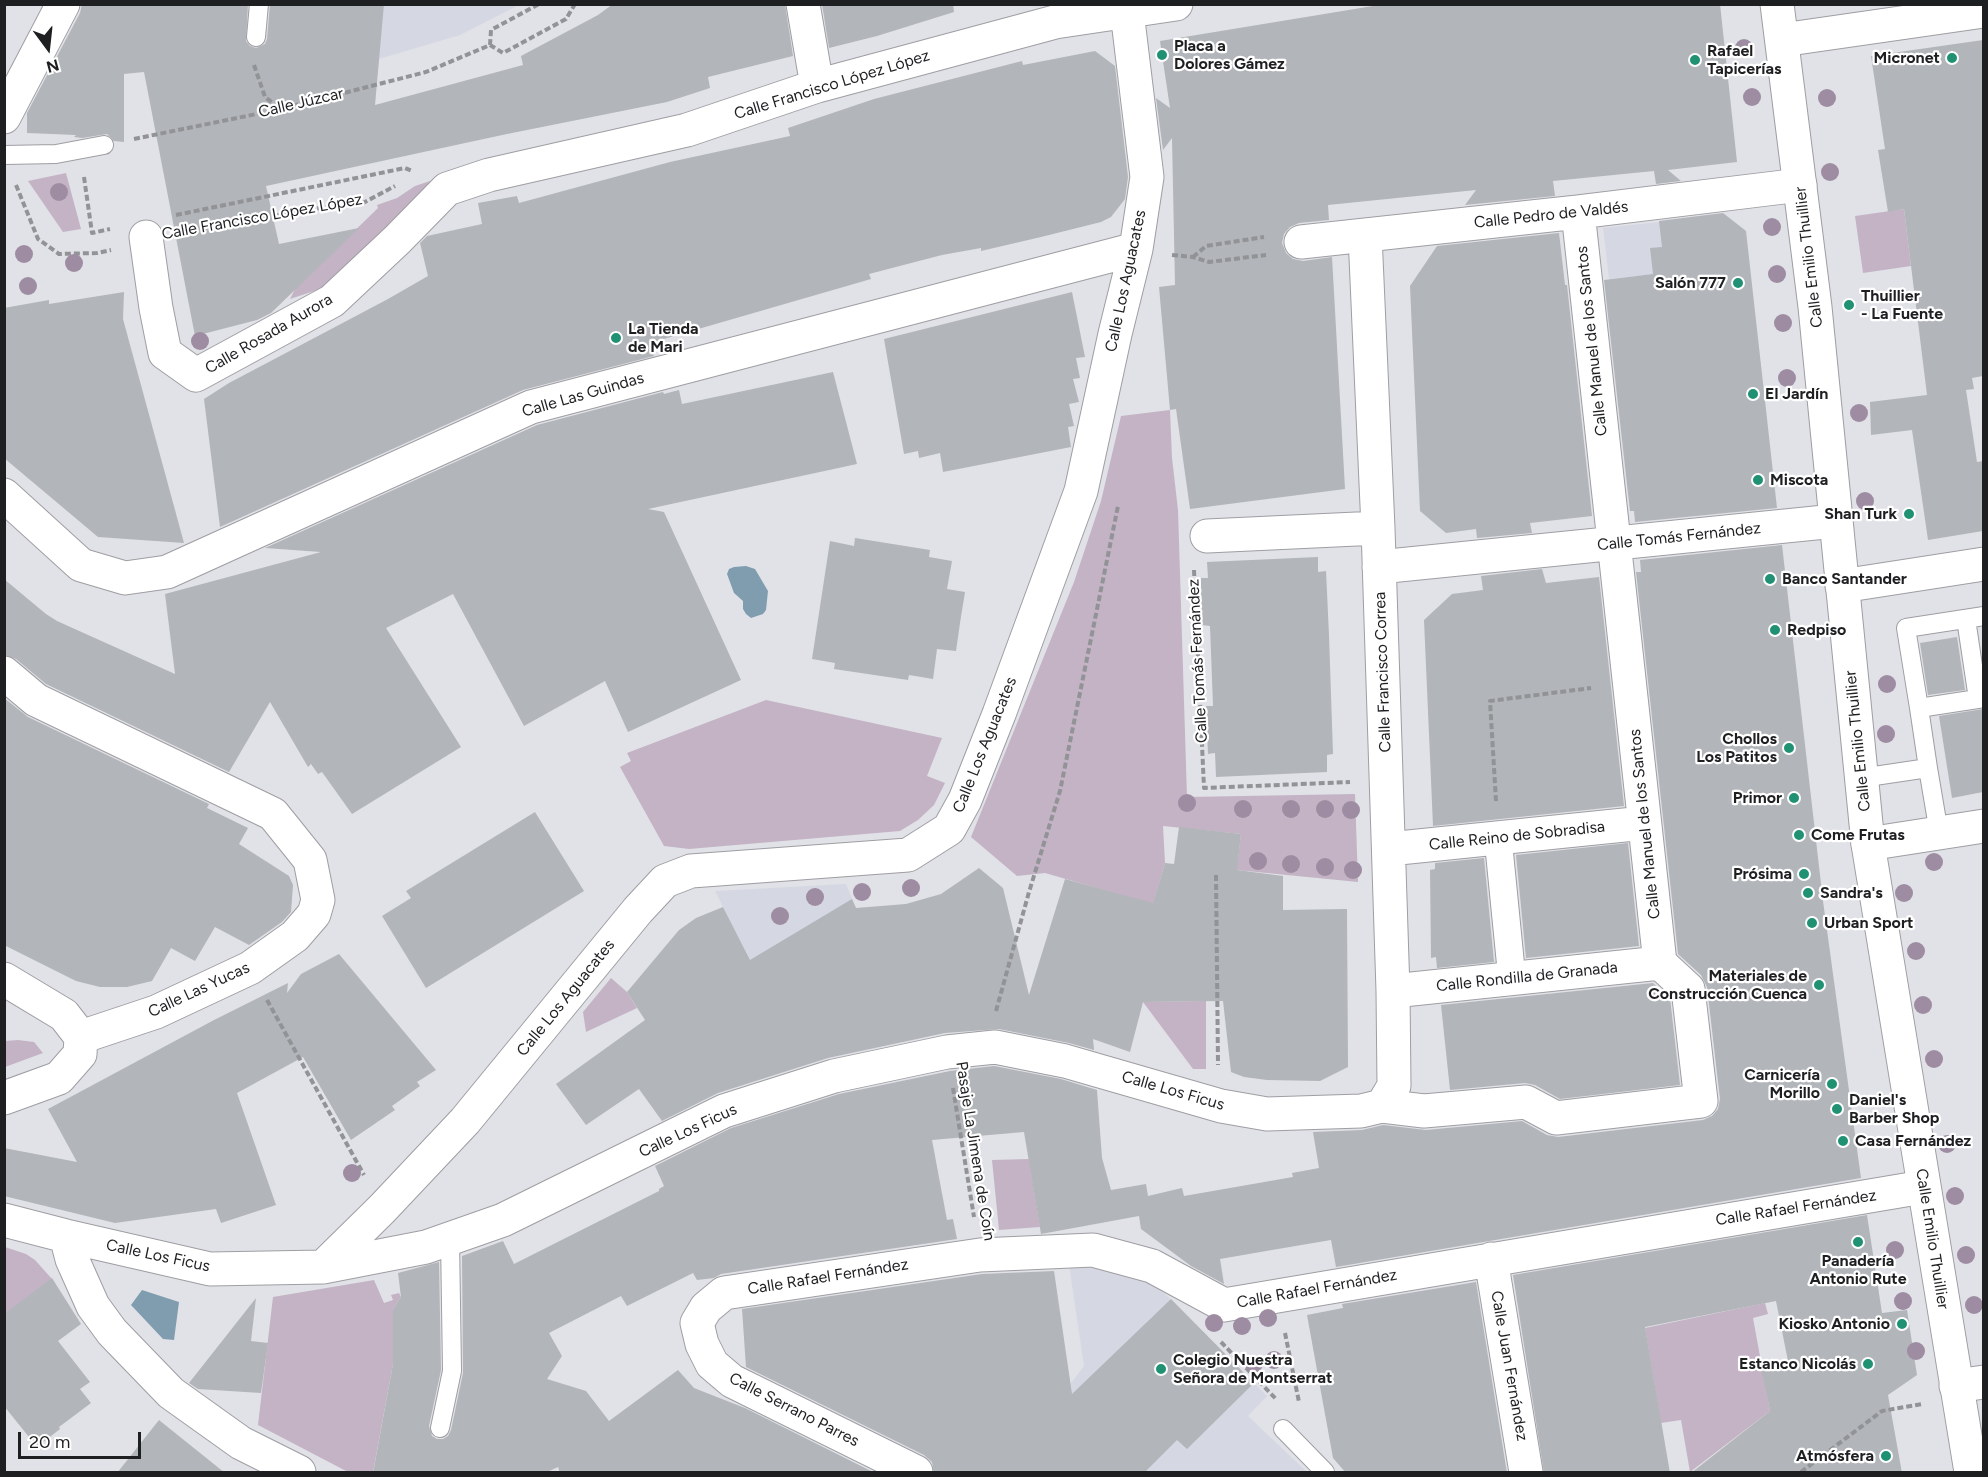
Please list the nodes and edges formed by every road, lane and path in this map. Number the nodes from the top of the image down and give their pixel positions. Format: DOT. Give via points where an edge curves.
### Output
graph roads {
  1 [pos="63,4"];
  2 [pos="259,4"];
  3 [pos="539,4"];
  4 [pos="575,4"];
  5 [pos="802,4"];
  6 [pos="1176,4"];
  7 [pos="1777,4"];
  8 [pos="1983,11"];
  9 [pos="1127,12"];
  10 [pos="1053,14"];
  11 [pos="256,38"];
  12 [pos="1782,40"];
  13 [pos="490,45"];
  14 [pos="259,84"];
  15 [pos="817,86"];
  16 [pos="281,109"];
  17 [pos="4,117"];
  18 [pos="104,145"];
  19 [pos="4,155"];
  20 [pos="83,166"];
  21 [pos="489,175"];
  22 [pos="421,176"];
  23 [pos="14,180"];
  24 [pos="1800,185"];
  25 [pos="391,188"];
  26 [pos="1578,212"];
  27 [pos="174,216"];
  28 [pos="116,228"];
  29 [pos="1365,235"];
  30 [pos="146,237"];
  31 [pos="1282,244"];
  32 [pos="1136,249"];
  33 [pos="97,253"];
  34 [pos="1172,254"];
  35 [pos="1193,257"];
  36 [pos="4,495"];
  37 [pos="1121,495"];
  38 [pos="1835,521"];
  39 [pos="1378,528"];
  40 [pos="1207,536"];
  41 [pos="1613,544"];
  42 [pos="1379,567"];
  43 [pos="1983,571"];
  44 [pos="1842,586"];
  45 [pos="1975,617"];
  46 [pos="4,673"];
  47 [pos="1629,684"];
  48 [pos="1981,699"];
  49 [pos="1919,708"];
  50 [pos="1928,768"];
  51 [pos="1861,778"];
  52 [pos="1387,782"];
  53 [pos="1644,823"];
  54 [pos="1983,826"];
  55 [pos="1940,833"];
  56 [pos="1498,838"];
  57 [pos="1868,844"];
  58 [pos="1389,849"];
  59 [pos="1216,875"];
  60 [pos="1660,963"];
  61 [pos="1512,979"];
  62 [pos="1393,991"];
  63 [pos="13,993"];
  64 [pos="264,995"];
  65 [pos="993,1022"];
  66 [pos="81,1037"];
  67 [pos="947,1052"];
  68 [pos="1219,1067"];
  69 [pos="4,1098"];
  70 [pos="1382,1106"];
  71 [pos="360,1168"];
  72 [pos="1923,1187"];
  73 [pos="4,1220"];
  74 [pos="66,1236"];
  75 [pos="450,1239"];
  76 [pos="980,1254"];
  77 [pos="1491,1259"];
  78 [pos="323,1267"];
  79 [pos="1202,1293"];
  80 [pos="697,1323"];
  81 [pos="1292,1364"];
  82 [pos="1966,1389"];
  83 [pos="1278,1401"];
  84 [pos="1301,1409"];
  85 [pos="440,1428"];
  86 [pos="1283,1429"];
  87 [pos="299,1473"];
  88 [pos="916,1473"];
  89 [pos="1325,1473"];
  90 [pos="1526,1473"];
  91 [pos="1801,1473"];
  92 [pos="1971,1473"];
  1 -- 17 [label="street"];
  2 -- 11 [label="lane"];
  3 -- 13 [label="path" via="491,30"];
  4 -- 13 [label="path, Calle Júzcar" via="566,19 502,53"];
  5 -- 15 [label="street"];
  6 -- 9 [label="street, Calle Francisco López López"];
  7 -- 12 [label="street, Calle Emilio Thuillier"];
  8 -- 12 [label="street"];
  9 -- 10 [label="street, Calle Francisco López López"];
  9 -- 32 [label="street, Calle Los Aguacates" via="1147,177"];
  10 -- 15 [label="street, Calle Francisco López López"];
  12 -- 24 [label="street, Calle Emilio Thuillier"];
  13 -- 16 [label="path, Calle Júzcar" via="426,72"];
  14 -- 16 [label="path" via="265,97"];
  15 -- 21 [label="street, Calle Francisco López López" via="687,130"];
  16 -- 18 [label="path, Calle Júzcar"];
  18 -- 19 [label="lane" via="56,154"];
  20 -- 28 [label="path" via="92,232"];
  21 -- 30 [label="street, Calle Rosada Aurora" via="447,189 332,301 196,375 165,353"];
  22 -- 27 [label="path" via="405,168"];
  23 -- 33 [label="path" via="38,240 59,254"];
  24 -- 26 [label="street, Calle Pedro de Valdés"];
  24 -- 38 [label="street, Calle Emilio Thuillier"];
  25 -- 30 [label="path, Calle Francisco López López" via="363,203"];
  26 -- 29 [label="street, Calle Pedro de Valdés"];
  26 -- 41 [label="street, Calle Manuel de los Santos"];
  29 -- 31 [label="street, Calle Pedro de Valdés"];
  29 -- 39 [label="street, Calle Francisco Correa"];
  31 -- 35 [label="path" via="1209,262"];
  31 -- 35 [label="path" via="1206,246"];
  32 -- 36 [label="street, Calle Las Guindas" via="531,407 167,572 125,578 81,565"];
  32 -- 78 [label="street, Calle Los Aguacates" via="1081,491 999,714 950,829 908,855 691,871 665,881 465,1121"];
  34 -- 35 [label="path"];
  37 -- 65 [label="path" via="1060,791"];
  38 -- 41 [label="street, Calle Tomás Fernández"];
  38 -- 44 [label="street, Calle Emilio Thuillier"];
  39 -- 40 [label="street"];
  39 -- 42 [label="street, Calle Francisco Correa"];
  40 -- 52 [label="path, Calle Tomás Fernández" via="1192,537 1204,788"];
  41 -- 42 [label="street, Calle Tomás Fernández"];
  41 -- 47 [label="street, Calle Manuel de los Santos"];
  42 -- 52 [label="street, Calle Francisco Correa"];
  43 -- 44 [label="street"];
  44 -- 51 [label="street, Calle Emilio Thuillier"];
  45 -- 48 [label="lane"];
  45 -- 49 [label="lane" via="1906,628"];
  46 -- 66 [label="street, Calle Las Yucas" via="36,700 273,814 310,860 318,900 314,914 295,936 250,968 156,1012"];
  47 -- 53 [label="street, Calle Manuel de los Santos"];
  47 -- 56 [label="path" via="1490,701"];
  48 -- 49 [label="lane"];
  49 -- 50 [label="lane"];
  50 -- 51 [label="lane"];
  50 -- 55 [label="lane"];
  51 -- 57 [label="street, Calle Emilio Thuillier"];
  52 -- 58 [label="street, Calle Francisco Correa"];
  53 -- 56 [label="street, Calle Reino de Sobradisa"];
  53 -- 60 [label="street, Calle Manuel de los Santos"];
  54 -- 55 [label="street"];
  55 -- 57 [label="street"];
  56 -- 58 [label="street, Calle Reino de Sobradisa"];
  56 -- 61 [label="street"];
  57 -- 72 [label="street, Calle Emilio Thuillier"];
  58 -- 62 [label="street, Calle Francisco Correa"];
  59 -- 68 [label="path"];
  60 -- 61 [label="street, Calle Rondilla de Granada"];
  60 -- 70 [label="street" via="1688,989 1701,1101 1556,1118 1526,1102 1424,1111"];
  61 -- 62 [label="street, Calle Rondilla de Granada"];
  62 -- 70 [label="street, Calle Francisco Correa" via="1394,1086"];
  63 -- 66 [label="street" via="64,1015"];
  64 -- 71 [label="path"];
  66 -- 69 [label="street" via="80,1054 59,1078"];
  67 -- 70 [label="street, Calle Los Ficus" via="995,1047 1065,1060 1221,1106 1267,1114 1361,1111"];
  67 -- 75 [label="street, Calle Los Ficus" via="834,1076 724,1111 503,1220"];
  67 -- 76 [label="path, Pasaje La Jimena de Coín"];
  72 -- 77 [label="street, Calle Rafael Fernández"];
  72 -- 82 [label="street, Calle Emilio Thuillier"];
  73 -- 74 [label="street, Calle Los Ficus"];
  74 -- 78 [label="street, Calle Los Ficus" via="210,1269"];
  74 -- 87 [label="street" via="93,1306 112,1332 171,1393 241,1443"];
  75 -- 78 [label="street, Calle Los Ficus"];
  75 -- 85 [label="lane" via="452,1371"];
  76 -- 79 [label="street, Calle Rafael Fernández" via="1093,1250 1152,1266"];
  76 -- 80 [label="street, Calle Rafael Fernández" via="724,1293 706,1308"];
  77 -- 79 [label="street, Calle Rafael Fernández" via="1224,1305"];
  77 -- 90 [label="street, Calle Juan Fernández"];
  79 -- 83 [label="path" via="1199,1320"];
  80 -- 88 [label="street, Calle Serrano Parres" via="712,1364 732,1381"];
  81 -- 84 [label="path"];
  82 -- 91 [label="path" via="1882,1411"];
  82 -- 92 [label="street, Calle Emilio Thuillier"];
  86 -- 89 [label="lane"];
}
